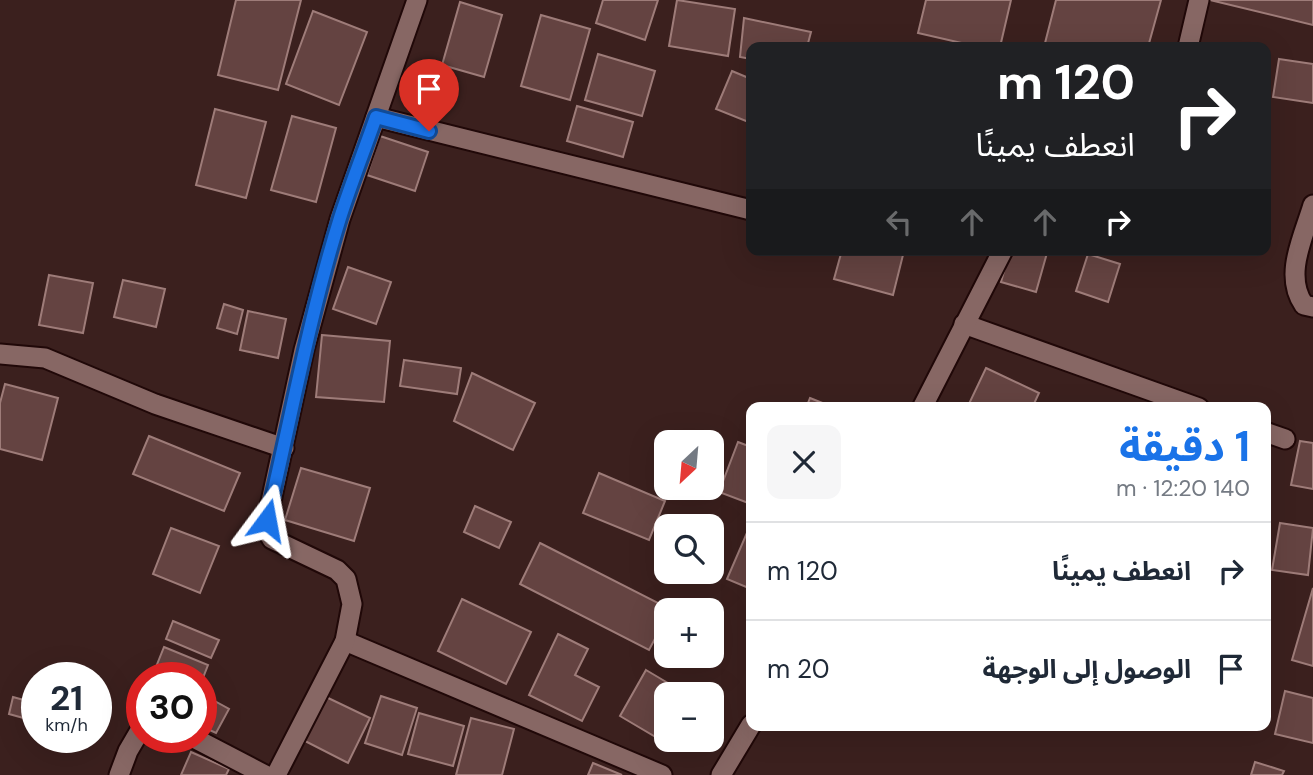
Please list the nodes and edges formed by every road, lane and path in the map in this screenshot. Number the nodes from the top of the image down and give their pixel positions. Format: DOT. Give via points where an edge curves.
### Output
graph roads {
  1 [pos="417,0"];
  2 [pos="1199,0"];
  3 [pos="1189,42"];
  4 [pos="376,117"];
  5 [pos="1313,205"];
  6 [pos="746,208"];
  7 [pos="1000,256"];
  8 [pos="1313,307"];
  9 [pos="964,324"];
  10 [pos="0,354"];
  11 [pos="925,402"];
  12 [pos="1182,402"];
  13 [pos="1271,434"];
  14 [pos="1286,439"];
  15 [pos="284,448"];
  16 [pos="345,641"];
  17 [pos="747,731"];
  18 [pos="217,750"];
  19 [pos="127,753"];
  20 [pos="119,775"];
  21 [pos="265,775"];
  22 [pos="276,775"];
  23 [pos="662,775"];
  24 [pos="721,775"];
  1 -- 4 [label="street"];
  2 -- 3 [label="street"];
  4 -- 6 [label="street"];
  4 -- 15 [label="street" via="340,219 304,350"];
  5 -- 8 [label="street" via="1294,272 1297,295 1304,305"];
  7 -- 9 [label="street"];
  9 -- 11 [label="street"];
  9 -- 12 [label="street"];
  10 -- 15 [label="street" via="45,358 155,404"];
  13 -- 14 [label="street"];
  15 -- 16 [label="street" via="267,520 268,535 346,579 352,604"];
  16 -- 22 [label="street"];
  16 -- 23 [label="street"];
  17 -- 24 [label="street"];
  18 -- 21 [label="street"];
  19 -- 20 [label="street"];
}
